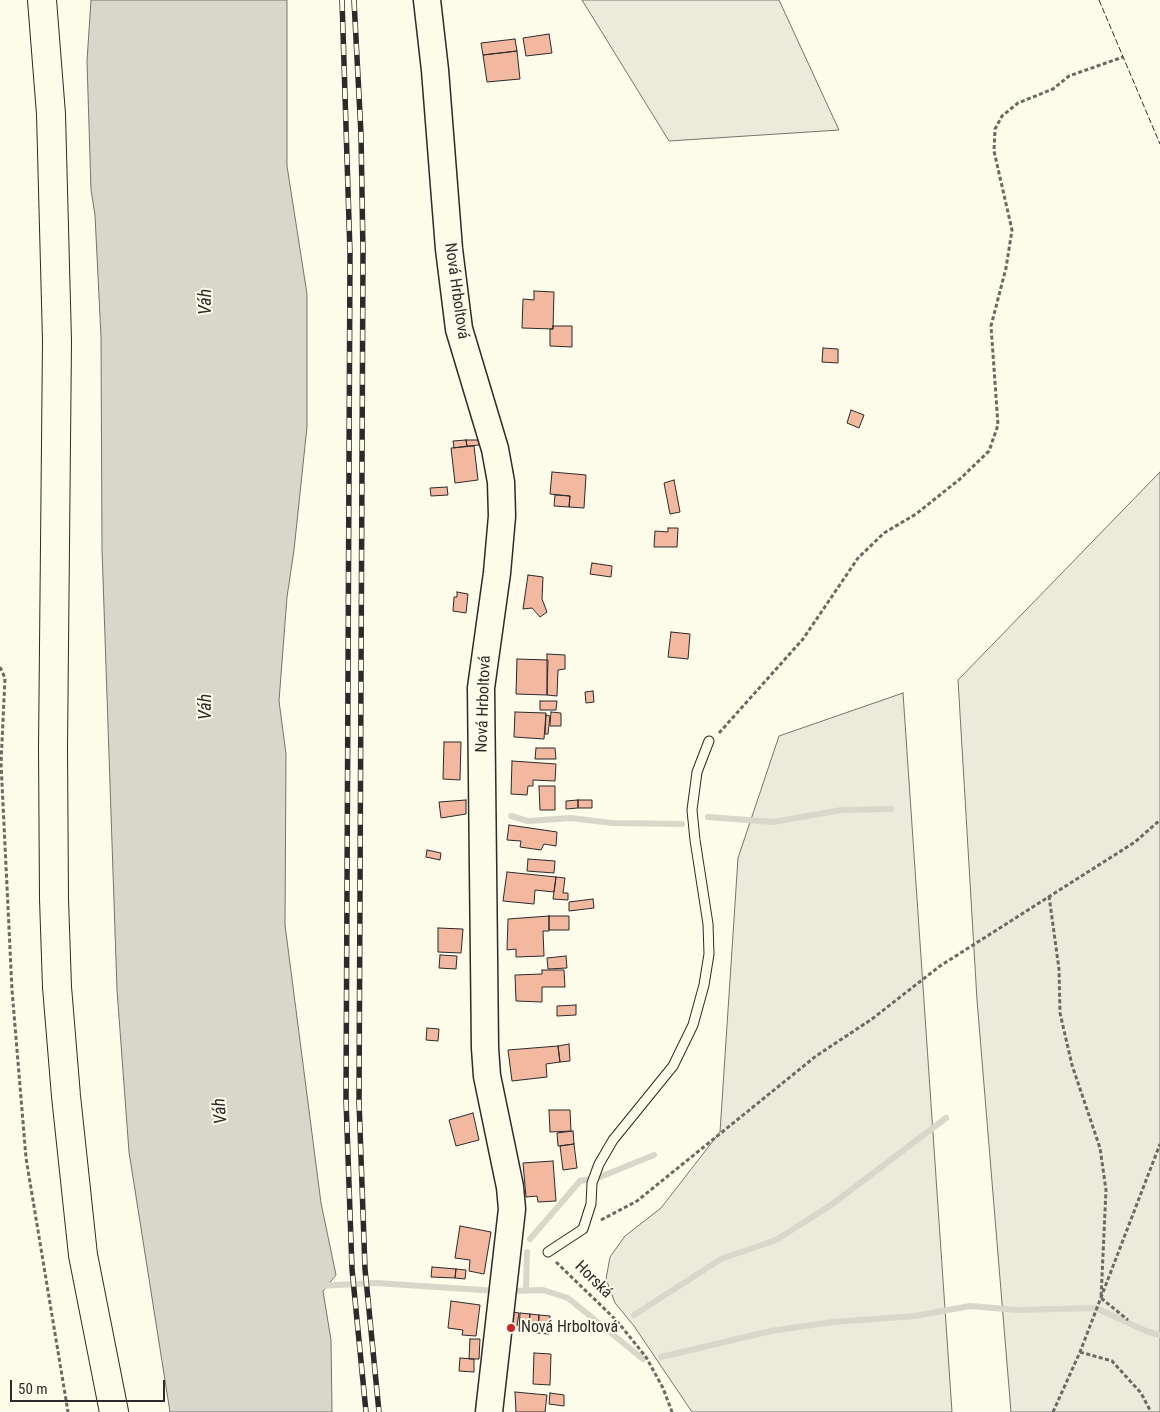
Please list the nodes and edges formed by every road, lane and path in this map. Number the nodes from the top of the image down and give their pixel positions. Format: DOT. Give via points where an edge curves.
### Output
graph roads {
  1 [pos="42,0"];
  2 [pos="427,0"];
  3 [pos="1123,58"];
  4 [pos="0,667"];
  5 [pos="708,741"];
  6 [pos="1160,820"];
  7 [pos="1049,896"];
  8 [pos="1160,1144"];
  9 [pos="582,1229"];
  10 [pos="548,1252"];
  11 [pos="1101,1298"];
  12 [pos="1128,1320"];
  13 [pos="1080,1352"];
  14 [pos="68,1412"];
  15 [pos="114,1412"];
  16 [pos="489,1412"];
  17 [pos="672,1412"];
  18 [pos="1053,1412"];
  19 [pos="1152,1412"];
  1 -- 15 [label="main road" via="51,114 57,341 53,767 58,987 83,1255"];
  2 -- 16 [label="street, Nová Hrboltová" via="459,329 495,449 501,482 497,573 482,688 482,784 487,1076 512,1209"];
  3 -- 5 [label="path" via="1069,76 1053,89 1018,103 1002,116 995,129 994,151 1012,230 991,326 998,425 989,451 960,480 916,514 884,532 858,558 803,639"];
  4 -- 14 [label="path" via="5,678 1,762 12,990 26,1158"];
  5 -- 9 [label="lane" via="697,772 692,810 708,924 709,954 704,985 693,1025 673,1066 613,1140 599,1164"];
  6 -- 7 [label="path" via="1135,842"];
  7 -- 9 [label="path" via="940,966 872,1019 816,1056 637,1202"];
  7 -- 11 [label="path" via="1059,969 1060,1013 1072,1065 1100,1148 1106,1190"];
  8 -- 11 [label="path"];
  9 -- 10 [label="lane"];
  10 -- 17 [label="path, Horská" via="617,1321 646,1357"];
  11 -- 12 [label="path"];
  11 -- 13 [label="path"];
  13 -- 18 [label="path"];
  13 -- 19 [label="path" via="1112,1361 1141,1393"];
}
